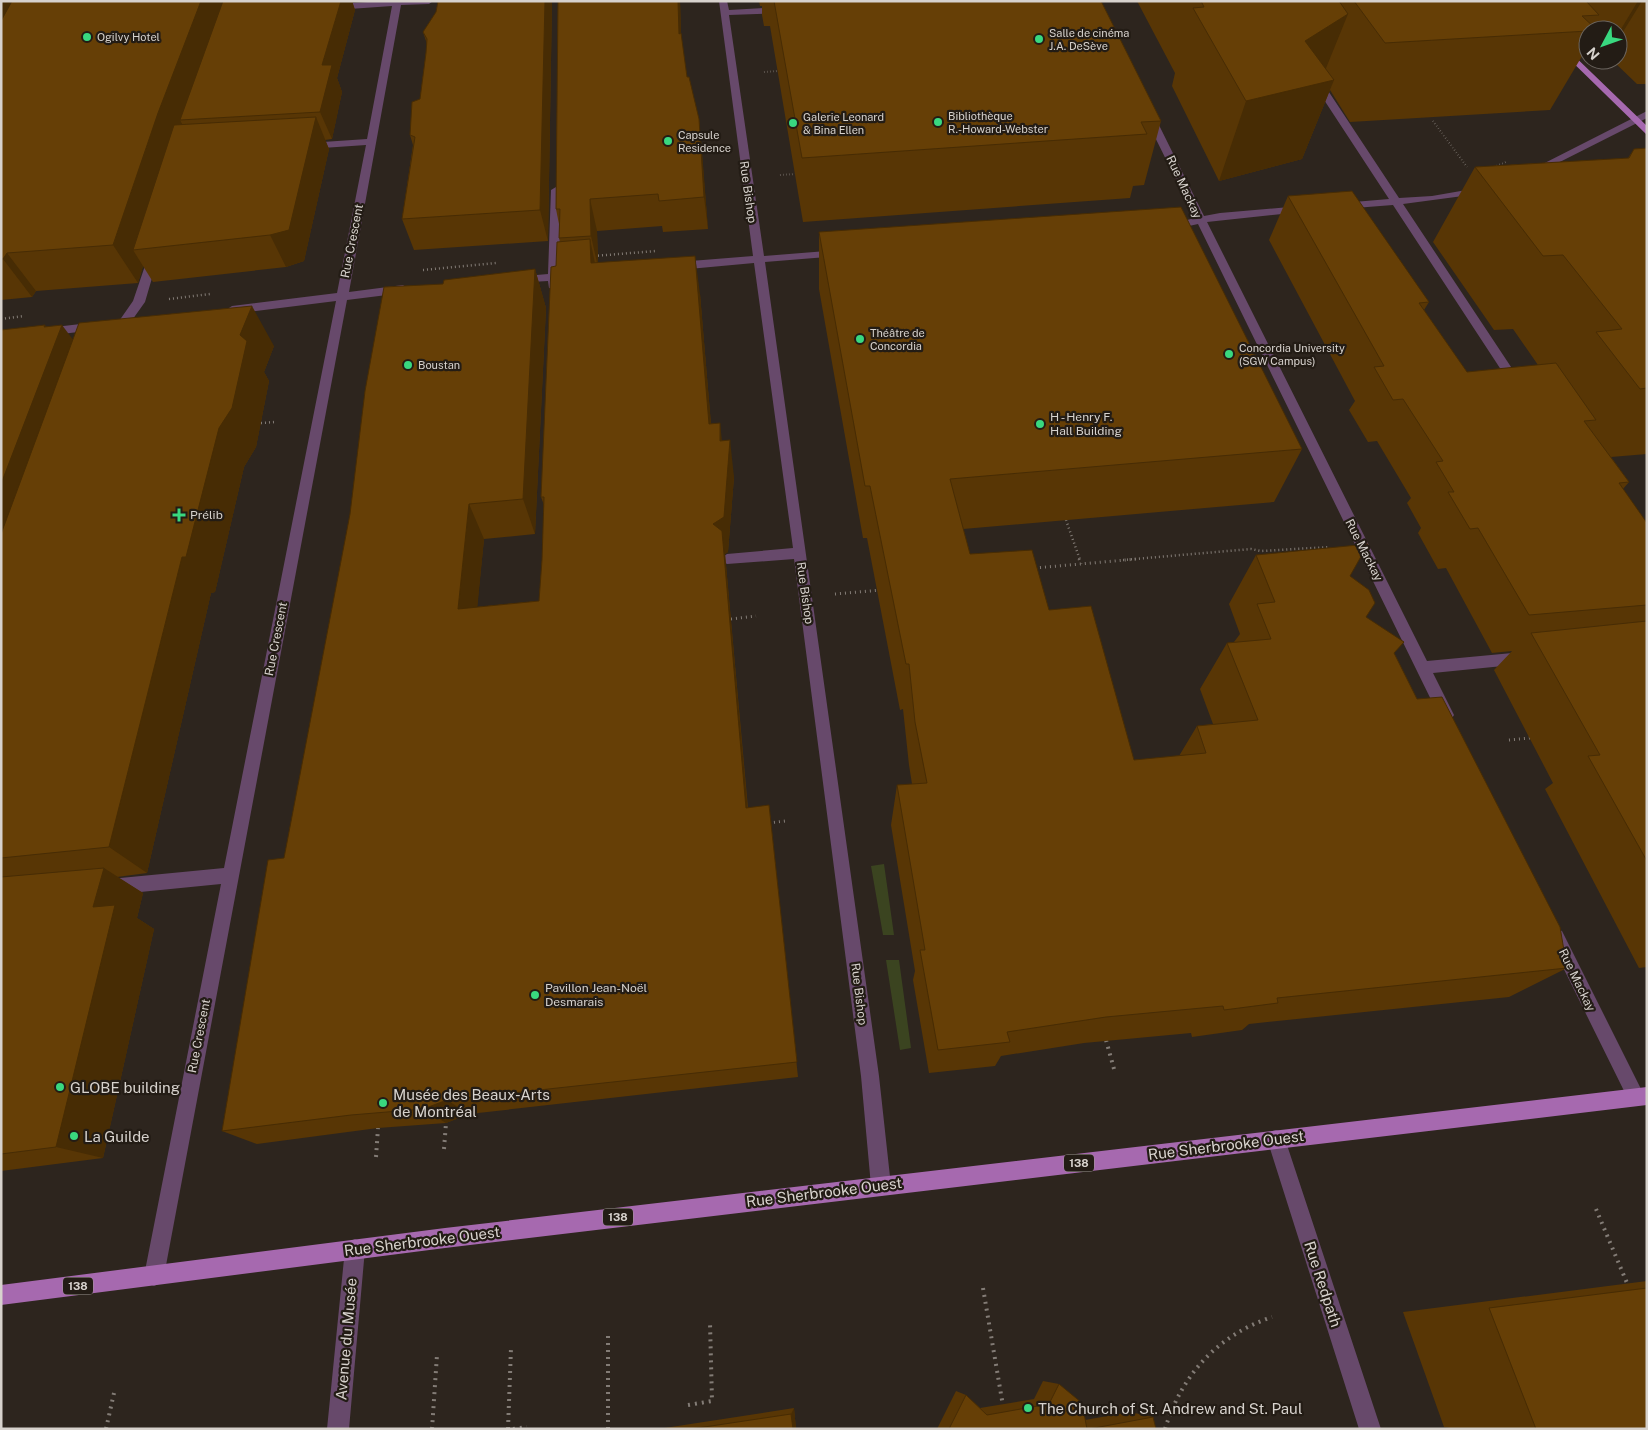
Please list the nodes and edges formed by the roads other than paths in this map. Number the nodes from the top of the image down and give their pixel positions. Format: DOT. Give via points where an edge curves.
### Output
graph roads {
  1 [pos="428,1"];
  2 [pos="723,1"];
  3 [pos="397,2"];
  4 [pos="320,8"];
  5 [pos="794,9"];
  6 [pos="724,13"];
  7 [pos="1557,42"];
  8 [pos="1309,70"];
  9 [pos="1145,107"];
  10 [pos="1647,114"];
  11 [pos="1635,120"];
  12 [pos="1647,132"];
  13 [pos="372,142"];
  14 [pos="300,146"];
  15 [pos="556,178"];
  16 [pos="1519,178"];
  17 [pos="1487,189"];
  18 [pos="1395,202"];
  19 [pos="1327,207"];
  20 [pos="1308,209"];
  21 [pos="1199,220"];
  22 [pos="1157,229"];
  23 [pos="157,243"];
  24 [pos="848,252"];
  25 [pos="759,259"];
  26 [pos="668,267"];
  27 [pos="582,274"];
  28 [pos="553,277"];
  29 [pos="504,281"];
  30 [pos="416,288"];
  31 [pos="552,294"];
  32 [pos="342,296"];
  33 [pos="224,311"];
  34 [pos="145,320"];
  35 [pos="125,323"];
  36 [pos="30,334"];
  37 [pos="108,344"];
  38 [pos="1526,399"];
  39 [pos="799,553"];
  40 [pos="727,559"];
  41 [pos="1538,656"];
  42 [pos="1422,668"];
  43 [pos="1454,732"];
  44 [pos="230,875"];
  45 [pos="97,888"];
  46 [pos="1551,927"];
  47 [pos="1641,1097"];
  48 [pos="1276,1139"];
  49 [pos="882,1186"];
  50 [pos="355,1249"];
  51 [pos="154,1276"];
  52 [pos="1,1295"];
  53 [pos="338,1429"];
  54 [pos="1370,1429"];
  1 -- 3 [label="street"];
  2 -- 6 [label="street, Rue Bishop"];
  3 -- 4 [label="street"];
  3 -- 13 [label="street, Rue Crescent"];
  5 -- 6 [label="street"];
  6 -- 25 [label="street, Rue Bishop"];
  7 -- 11 [label="main road"];
  8 -- 18 [label="street"];
  9 -- 21 [label="street, Rue Mackay"];
  10 -- 11 [label="street"];
  11 -- 12 [label="main road"];
  11 -- 16 [label="street"];
  13 -- 14 [label="street"];
  13 -- 32 [label="street, Rue Crescent"];
  15 -- 28 [label="street"];
  17 -- 18 [label="street"];
  18 -- 19 [label="street"];
  18 -- 38 [label="street"];
  20 -- 21 [label="street"];
  21 -- 22 [label="street"];
  21 -- 42 [label="street, Rue Mackay"];
  23 -- 35 [label="street" via="139,302"];
  24 -- 25 [label="street"];
  25 -- 26 [label="street"];
  25 -- 39 [label="street, Rue Bishop"];
  27 -- 28 [label="street"];
  28 -- 29 [label="street"];
  28 -- 31 [label="street"];
  30 -- 32 [label="street"];
  32 -- 33 [label="street"];
  32 -- 44 [label="street, Rue Crescent"];
  34 -- 35 [label="street"];
  35 -- 36 [label="street"];
  35 -- 37 [label="street"];
  39 -- 40 [label="street"];
  39 -- 49 [label="street, Rue Bishop" via="869,1066"];
  41 -- 42 [label="street"];
  42 -- 43 [label="street, Rue Mackay"];
  44 -- 45 [label="street"];
  44 -- 51 [label="street, Rue Crescent"];
  46 -- 47 [label="street, Rue Mackay"];
  47 -- 48 [label="main road, Rue Sherbrooke Ouest / 138"];
  48 -- 49 [label="main road, Rue Sherbrooke Ouest / 138"];
  48 -- 54 [label="street, Rue Redpath"];
  49 -- 50 [label="main road, Rue Sherbrooke Ouest / 138"];
  50 -- 51 [label="main road, Rue Sherbrooke Ouest / 138"];
  50 -- 53 [label="street, Avenue du Musée"];
  51 -- 52 [label="main road, Rue Sherbrooke Ouest / 138"];
}
